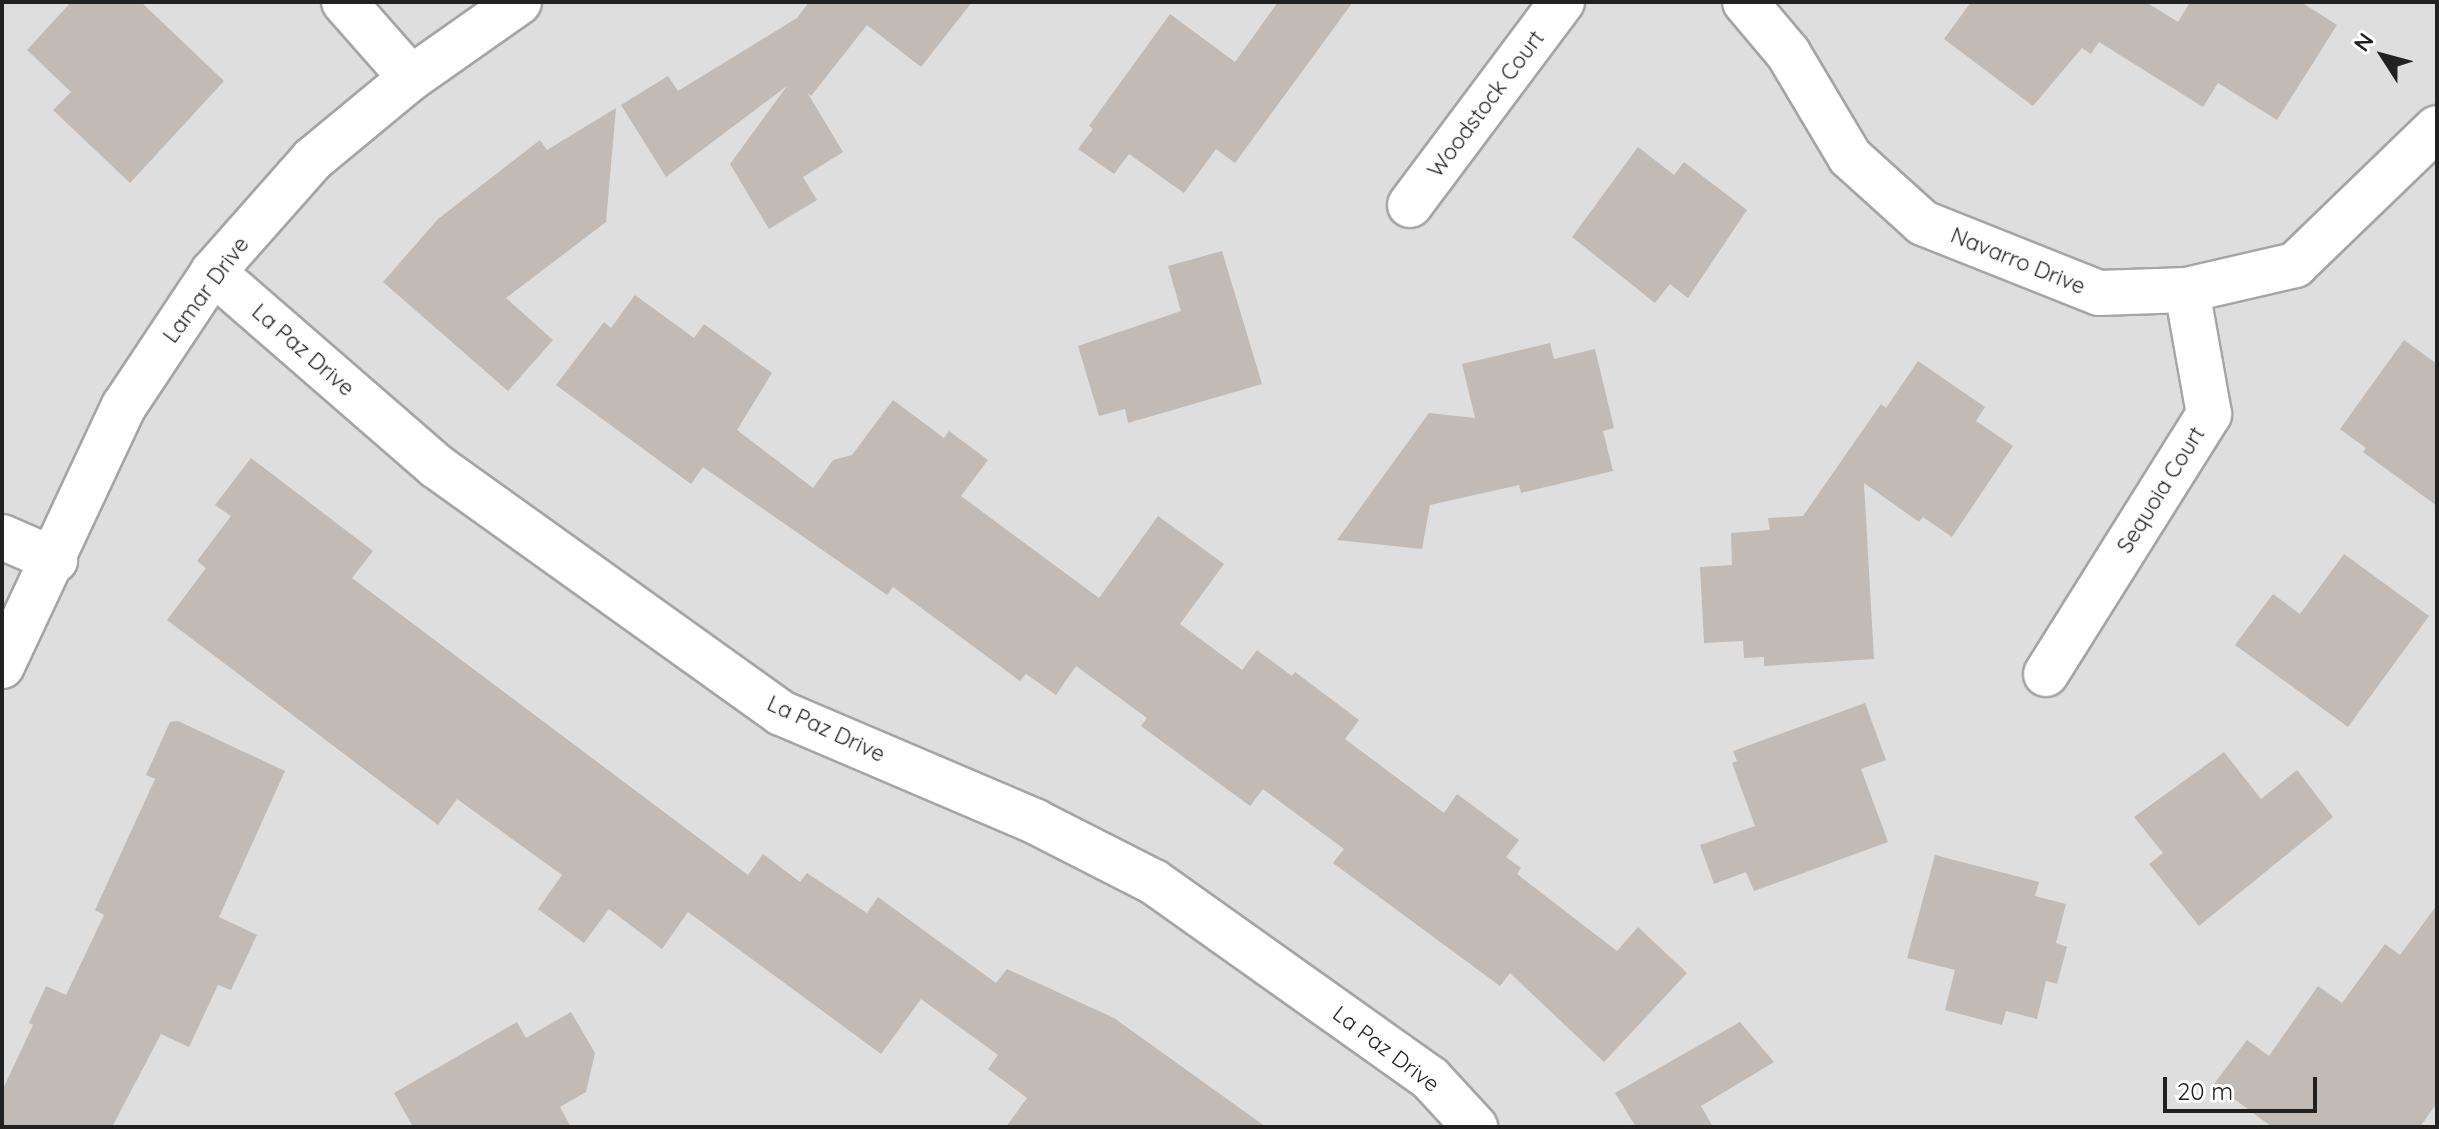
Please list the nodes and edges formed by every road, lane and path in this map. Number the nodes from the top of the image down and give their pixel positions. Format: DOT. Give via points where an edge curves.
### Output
graph roads {
  1 [pos="344,2"];
  2 [pos="519,2"];
  3 [pos="1562,2"];
  4 [pos="1745,2"];
  5 [pos="411,78"];
  6 [pos="2437,128"];
  7 [pos="1410,205"];
  8 [pos="213,272"];
  9 [pos="2187,290"];
  10 [pos="2,537"];
  11 [pos="55,560"];
  12 [pos="2,666"];
  13 [pos="2046,674"];
  14 [pos="1475,1127"];
  1 -- 5 [label="street"];
  2 -- 5 [label="street, Lamar Drive"];
  3 -- 7 [label="street, Woodstock Court"];
  4 -- 9 [label="street, Navarro Drive" via="1788,53 1850,157 1923,223 2099,293"];
  5 -- 8 [label="street, Lamar Drive" via="313,159"];
  6 -- 9 [label="street, Navarro Drive" via="2295,265"];
  8 -- 11 [label="street, Lamar Drive" via="124,406"];
  8 -- 14 [label="street, La Paz Drive" via="436,466 781,713 1036,822 1154,882 1430,1078"];
  9 -- 13 [label="street, Sequoia Court" via="2209,414"];
  10 -- 11 [label="street"];
  11 -- 12 [label="street, Lamar Drive"];
}
